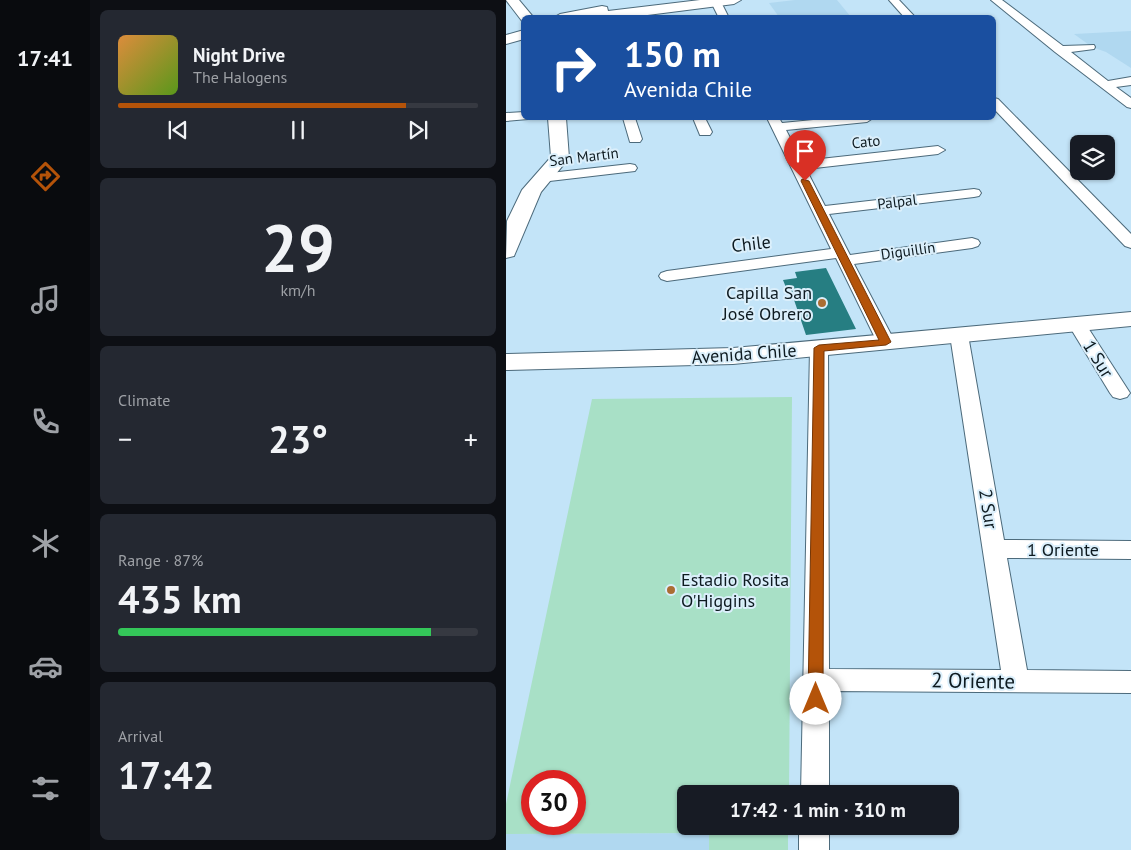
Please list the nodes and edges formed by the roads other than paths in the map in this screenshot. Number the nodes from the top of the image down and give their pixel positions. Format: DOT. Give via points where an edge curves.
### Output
graph roads {
  1 [pos="512,0"];
  2 [pos="693,0"];
  3 [pos="734,0"];
  4 [pos="894,0"];
  5 [pos="996,0"];
  6 [pos="715,1"];
  7 [pos="524,15"];
  8 [pos="578,15"];
  9 [pos="608,15"];
  10 [pos="722,15"];
  11 [pos="908,15"];
  12 [pos="521,28"];
  13 [pos="506,32"];
  14 [pos="521,35"];
  15 [pos="506,40"];
  16 [pos="1090,47"];
  17 [pos="1059,50"];
  18 [pos="1131,81"];
  19 [pos="1105,85"];
  20 [pos="996,104"];
  21 [pos="1131,104"];
  22 [pos="521,116"];
  23 [pos="506,118"];
  24 [pos="557,120"];
  25 [pos="630,120"];
  26 [pos="700,120"];
  27 [pos="821,120"];
  28 [pos="775,122"];
  29 [pos="704,132"];
  30 [pos="635,139"];
  31 [pos="938,150"];
  32 [pos="798,166"];
  33 [pos="630,168"];
  34 [pos="541,178"];
  35 [pos="974,192"];
  36 [pos="820,211"];
  37 [pos="972,243"];
  38 [pos="1131,243"];
  39 [pos="506,251"];
  40 [pos="843,256"];
  41 [pos="667,276"];
  42 [pos="1131,319"];
  43 [pos="1077,324"];
  44 [pos="959,335"];
  45 [pos="886,342"];
  46 [pos="819,348"];
  47 [pos="506,362"];
  48 [pos="1120,393"];
  49 [pos="994,550"];
  50 [pos="1131,550"];
  51 [pos="816,680"];
  52 [pos="1016,682"];
  53 [pos="1131,682"];
  54 [pos="815,785"];
  55 [pos="814,835"];
  56 [pos="814,850"];
  1 -- 7 [label="street"];
  2 -- 8 [label="street"];
  3 -- 6 [label="street"];
  4 -- 11 [label="street"];
  5 -- 17 [label="street"];
  6 -- 9 [label="street"];
  6 -- 10 [label="street"];
  12 -- 13 [label="street"];
  14 -- 15 [label="street"];
  16 -- 17 [label="street"];
  17 -- 19 [label="street"];
  18 -- 19 [label="street"];
  19 -- 21 [label="street"];
  20 -- 38 [label="street"];
  22 -- 23 [label="street"];
  24 -- 34 [label="street" via="561,155"];
  25 -- 30 [label="street"];
  26 -- 29 [label="street"];
  27 -- 28 [label="street"];
  28 -- 32 [label="street"];
  31 -- 32 [label="street, Cato"];
  32 -- 36 [label="street"];
  33 -- 34 [label="street, San Martín"];
  34 -- 39 [label="street" via="524,206"];
  35 -- 36 [label="street, Palpal"];
  36 -- 40 [label="street"];
  37 -- 40 [label="street, Diguillín"];
  40 -- 41 [label="street, Chile"];
  40 -- 45 [label="street"];
  42 -- 43 [label="street, Avenida Chile"];
  43 -- 44 [label="street, Avenida Chile"];
  43 -- 48 [label="street, 1 Sur"];
  44 -- 45 [label="street, Avenida Chile"];
  44 -- 49 [label="street, 2 Sur"];
  45 -- 46 [label="street, Avenida Chile"];
  46 -- 47 [label="street, Avenida Chile" via="666,360"];
  46 -- 51 [label="street"];
  49 -- 50 [label="street, 1 Oriente"];
  49 -- 52 [label="street, 2 Sur"];
  51 -- 52 [label="street, 2 Oriente"];
  51 -- 54 [label="street"];
  52 -- 53 [label="street, 2 Oriente"];
  55 -- 56 [label="street"];
}
